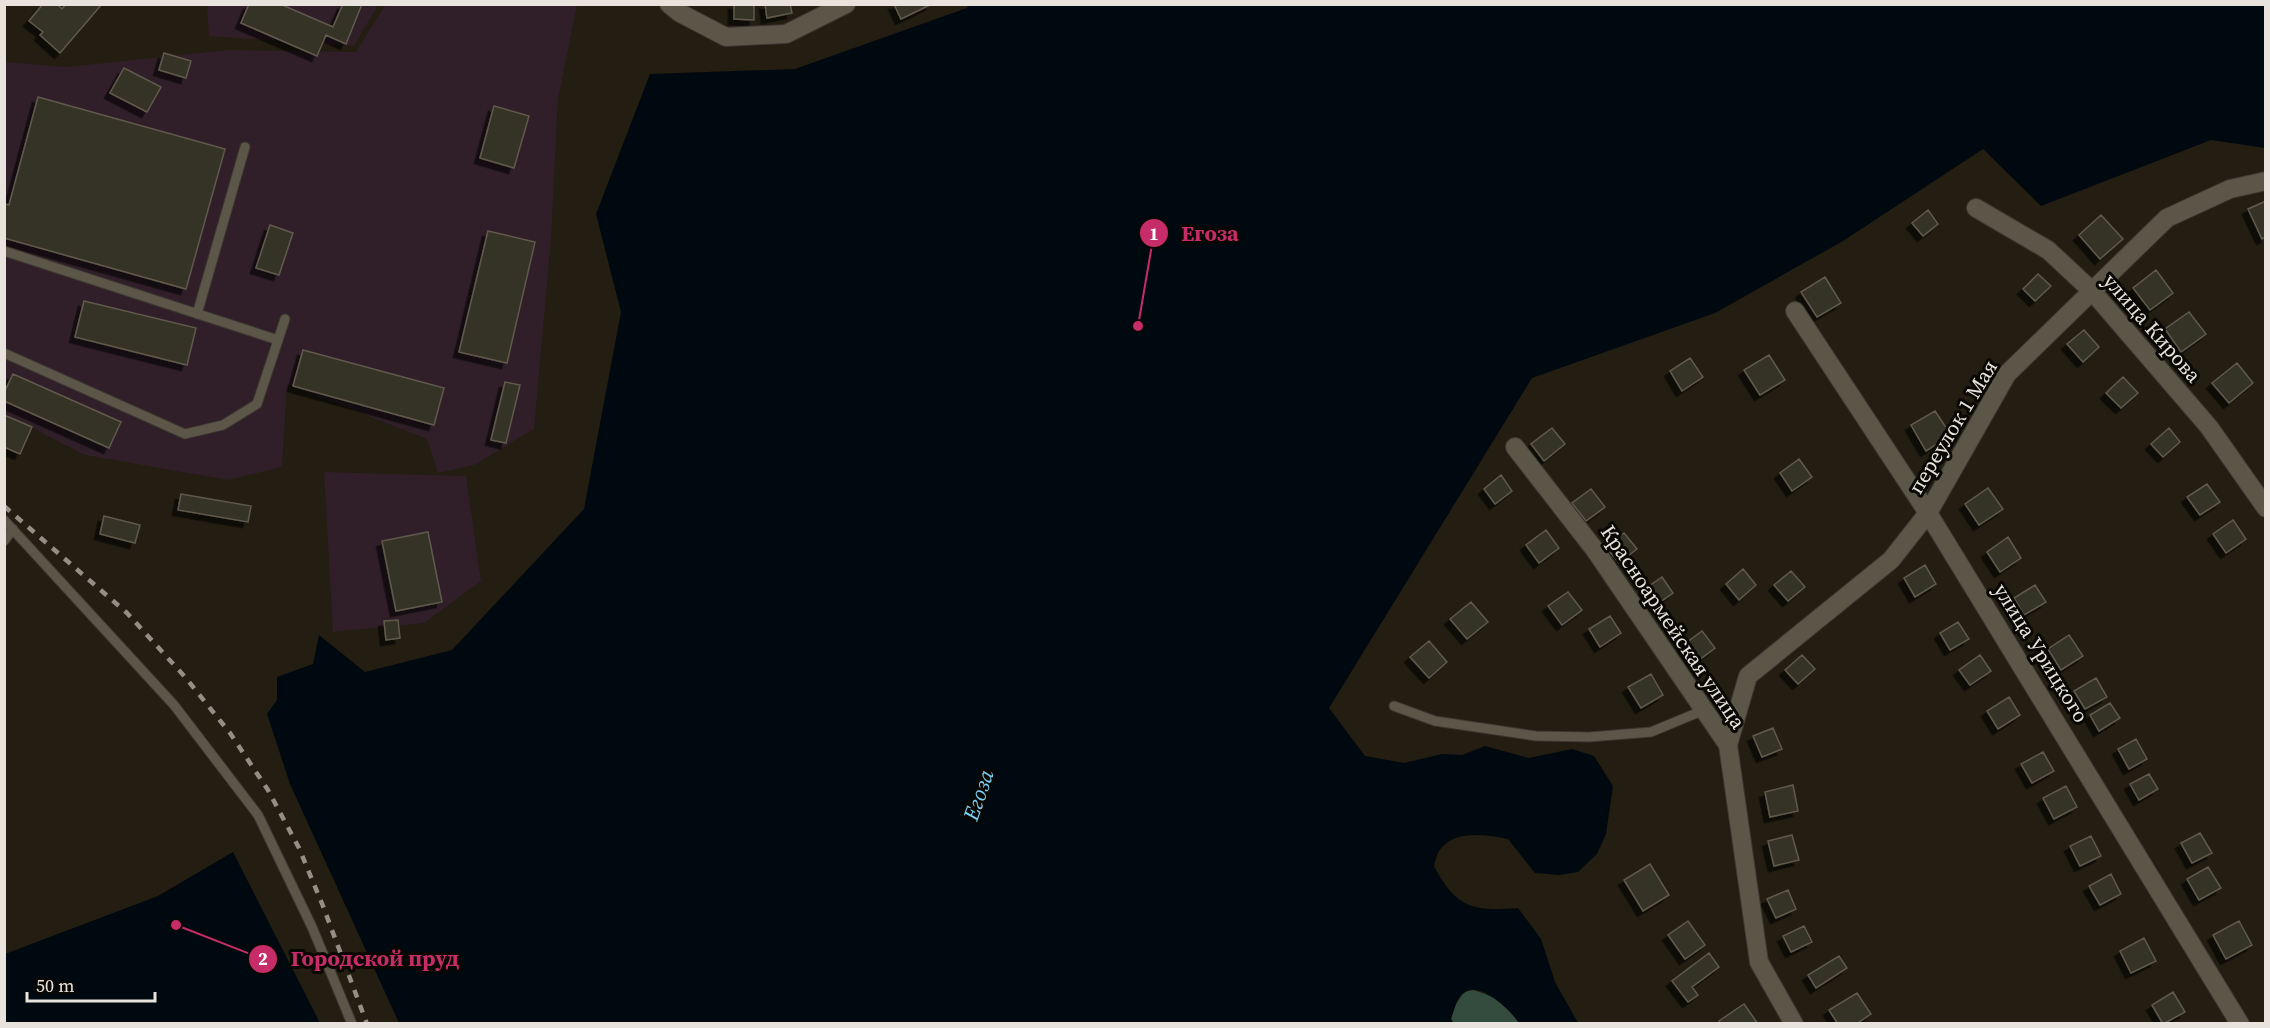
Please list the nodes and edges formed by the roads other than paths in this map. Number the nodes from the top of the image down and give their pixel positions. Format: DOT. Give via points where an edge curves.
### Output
graph roads {
  1 [pos="669,4"];
  2 [pos="846,4"];
  3 [pos="245,147"];
  4 [pos="2265,181"];
  5 [pos="1976,207"];
  6 [pos="4,251"];
  7 [pos="2092,291"];
  8 [pos="1795,311"];
  9 [pos="197,314"];
  10 [pos="285,319"];
  11 [pos="278,340"];
  12 [pos="4,353"];
  13 [pos="1515,447"];
  14 [pos="2265,508"];
  15 [pos="1928,513"];
  16 [pos="4,520"];
  17 [pos="13,529"];
  18 [pos="4,541"];
  19 [pos="1394,706"];
  20 [pos="1704,710"];
  21 [pos="1728,745"];
  22 [pos="352,1023"];
  23 [pos="1794,1023"];
  24 [pos="2240,1023"];
  1 -- 2 [label="street" via="726,37 786,34"];
  3 -- 9 [label="lane"];
  4 -- 7 [label="street, переулок 1 Мая" via="2230,189 2167,218"];
  5 -- 7 [label="street, улица Кирова" via="2048,250"];
  6 -- 9 [label="lane"];
  7 -- 14 [label="street, улица Кирова" via="2209,427"];
  7 -- 15 [label="street, переулок 1 Мая" via="2007,374"];
  8 -- 15 [label="street, улица Урицкого"];
  9 -- 11 [label="lane"];
  10 -- 11 [label="lane"];
  11 -- 12 [label="lane" via="256,404 223,425 185,434"];
  13 -- 20 [label="street, Красноармейская улица" via="1595,550"];
  15 -- 21 [label="street, переулок 1 Мая" via="1891,560 1748,676"];
  15 -- 24 [label="street, улица Урицкого"];
  16 -- 17 [label="lane"];
  17 -- 18 [label="lane"];
  17 -- 22 [label="lane" via="174,705 258,815 312,927"];
  19 -- 20 [label="lane" via="1435,721 1473,728 1536,736 1589,737 1652,732"];
  20 -- 21 [label="street, Красноармейская улица"];
  21 -- 23 [label="street, Красноармейская улица" via="1759,962"];
}
